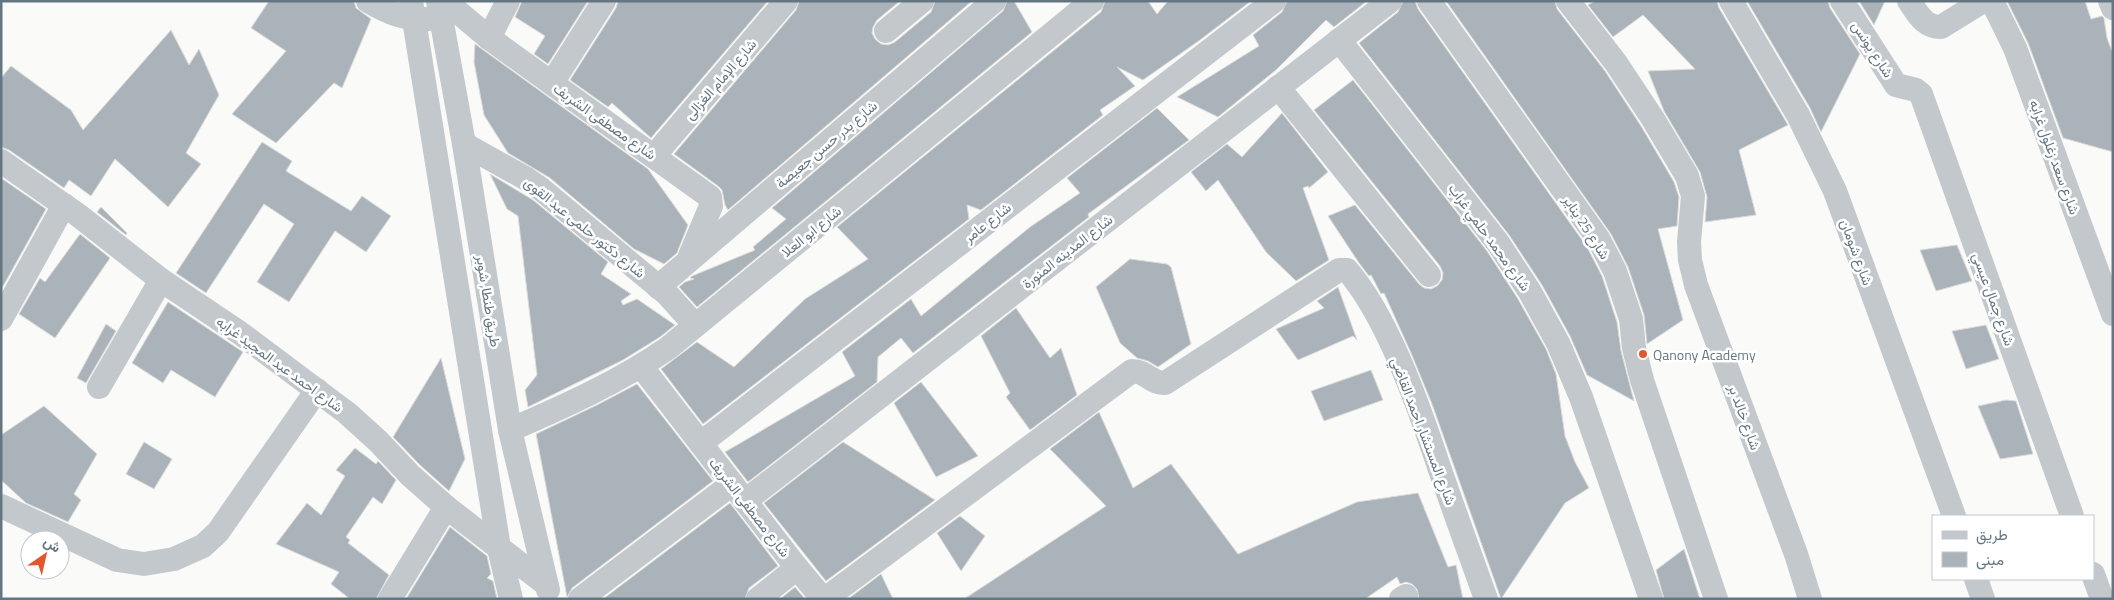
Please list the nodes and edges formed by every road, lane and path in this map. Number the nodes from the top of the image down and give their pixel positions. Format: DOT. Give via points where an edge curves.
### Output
graph roads {
  1 [pos="368,1"];
  2 [pos="508,1"];
  3 [pos="604,1"];
  4 [pos="786,1"];
  5 [pos="922,1"];
  6 [pos="994,1"];
  7 [pos="1092,1"];
  8 [pos="1274,1"];
  9 [pos="1390,1"];
  10 [pos="1429,1"];
  11 [pos="1568,1"];
  12 [pos="1731,1"];
  13 [pos="1842,1"];
  14 [pos="1909,1"];
  15 [pos="1982,1"];
  16 [pos="1992,1"];
  17 [pos="2110,1"];
  18 [pos="441,7"];
  19 [pos="2113,8"];
  20 [pos="413,10"];
  21 [pos="886,31"];
  22 [pos="489,38"];
  23 [pos="1339,40"];
  24 [pos="552,83"];
  25 [pos="1278,87"];
  26 [pos="1909,88"];
  27 [pos="464,144"];
  28 [pos="654,156"];
  29 [pos="1,161"];
  30 [pos="64,205"];
  31 [pos="687,262"];
  32 [pos="1429,275"];
  33 [pos="161,280"];
  34 [pos="658,287"];
  35 [pos="2113,314"];
  36 [pos="1,319"];
  37 [pos="695,325"];
  38 [pos="642,366"];
  39 [pos="99,387"];
  40 [pos="316,390"];
  41 [pos="510,430"];
  42 [pos="701,444"];
  43 [pos="738,492"];
  44 [pos="1,506"];
  45 [pos="446,507"];
  46 [pos="1954,515"];
  47 [pos="2072,515"];
  48 [pos="499,548"];
  49 [pos="797,568"];
  50 [pos="2094,577"];
  51 [pos="1976,580"];
  52 [pos="548,591"];
  53 [pos="390,599"];
  54 [pos="511,599"];
  55 [pos="580,599"];
  56 [pos="758,599"];
  57 [pos="824,599"];
  58 [pos="1486,599"];
  59 [pos="1651,599"];
  60 [pos="1716,599"];
  61 [pos="1810,599"];
  62 [pos="1983,599"];
  63 [pos="2102,599"];
  1 -- 20 [label="street" via="396,16"];
  2 -- 22 [label="street"];
  3 -- 24 [label="street"];
  4 -- 28 [label="street, شارع الإمام الغزالى"];
  5 -- 21 [label="street"];
  6 -- 31 [label="street, شارع بدر حسن جعيصة"];
  7 -- 37 [label="street, شارع ابو العلا"];
  8 -- 42 [label="street, شارع عامر"];
  9 -- 23 [label="street, شارع المدينه المنورة"];
  10 -- 60 [label="street, شارع 25 يناير" via="1599,240 1615,271 1632,319 1634,348 1642,380"];
  11 -- 61 [label="street, شارع خالد بر" via="1616,63 1687,176 1693,196 1689,242 1696,285"];
  12 -- 46 [label="street, شارع شومان" via="1798,115 1835,191"];
  13 -- 26 [label="street, شارع يونس" via="1896,85"];
  14 -- 15 [label="street" via="1922,20 1934,27 1941,27"];
  16 -- 35 [label="street, شارع سعد زغلول غرابه" via="2015,48"];
  17 -- 19 [label="street"];
  18 -- 20 [label="street"];
  18 -- 22 [label="street, شارع مصطفى الشريف"];
  18 -- 27 [label="street, طريق طنطا, شوبر"];
  20 -- 48 [label="street, طريق طنطا, شوبر"];
  22 -- 24 [label="street, شارع مصطفى الشريف"];
  23 -- 25 [label="street, شارع المدينه المنورة"];
  23 -- 59 [label="street, شارع محمد حلمي غراب" via="1498,244 1530,292 1558,343 1581,397"];
  24 -- 28 [label="street, شارع مصطفى الشريف"];
  25 -- 32 [label="street"];
  25 -- 43 [label="street, شارع المدينه المنورة"];
  26 -- 47 [label="street, شارع جمال عيسي" via="1921,94"];
  27 -- 34 [label="street, شارع دكتور حلمى عبد القوى" via="541,189"];
  27 -- 41 [label="street, طريق طنطا, شوبر"];
  28 -- 31 [label="street, شارع مصطفى الشريف" via="712,201"];
  29 -- 30 [label="street, شارع احمد عبد المجيد غرابه"];
  30 -- 33 [label="street, شارع احمد عبد المجيد غرابه"];
  30 -- 36 [label="street"];
  31 -- 34 [label="street, شارع بدر حسن جعيصة"];
  33 -- 39 [label="street"];
  33 -- 40 [label="street, شارع احمد عبد المجيد غرابه"];
  34 -- 37 [label="street, شارع دكتور حلمى عبد القوى"];
  37 -- 38 [label="street, شارع ابو العلا"];
  38 -- 41 [label="street, شارع ابو العلا"];
  38 -- 42 [label="street, شارع مصطفى الشريف"];
  40 -- 44 [label="street" via="218,532 203,546 174,559 144,564 116,560"];
  40 -- 45 [label="street, شارع احمد عبد المجيد غرابه" via="348,413"];
  41 -- 52 [label="street, طريق طنطا, شوبر"];
  42 -- 43 [label="street, شارع مصطفى الشريف"];
  43 -- 49 [label="street, شارع مصطفى الشريف"];
  43 -- 55 [label="street, شارع المدينه المنورة"];
  45 -- 48 [label="street, شارع احمد عبد المجيد غرابه"];
  45 -- 53 [label="street"];
  48 -- 52 [label="street, شارع احمد عبد المجيد غرابه"];
  48 -- 54 [label="street, طريق طنطا, شوبر"];
  49 -- 56 [label="street"];
  49 -- 57 [label="street, شارع مصطفى الشريف"];
  50 -- 63 [label="street"];
  51 -- 62 [label="street"];
  57 -- 58 [label="street, شارع المستشار احمد القاضي" via="1132,371 1140,371 1155,382 1165,383 1339,270 1348,270 1360,285 1403,371"];
}
